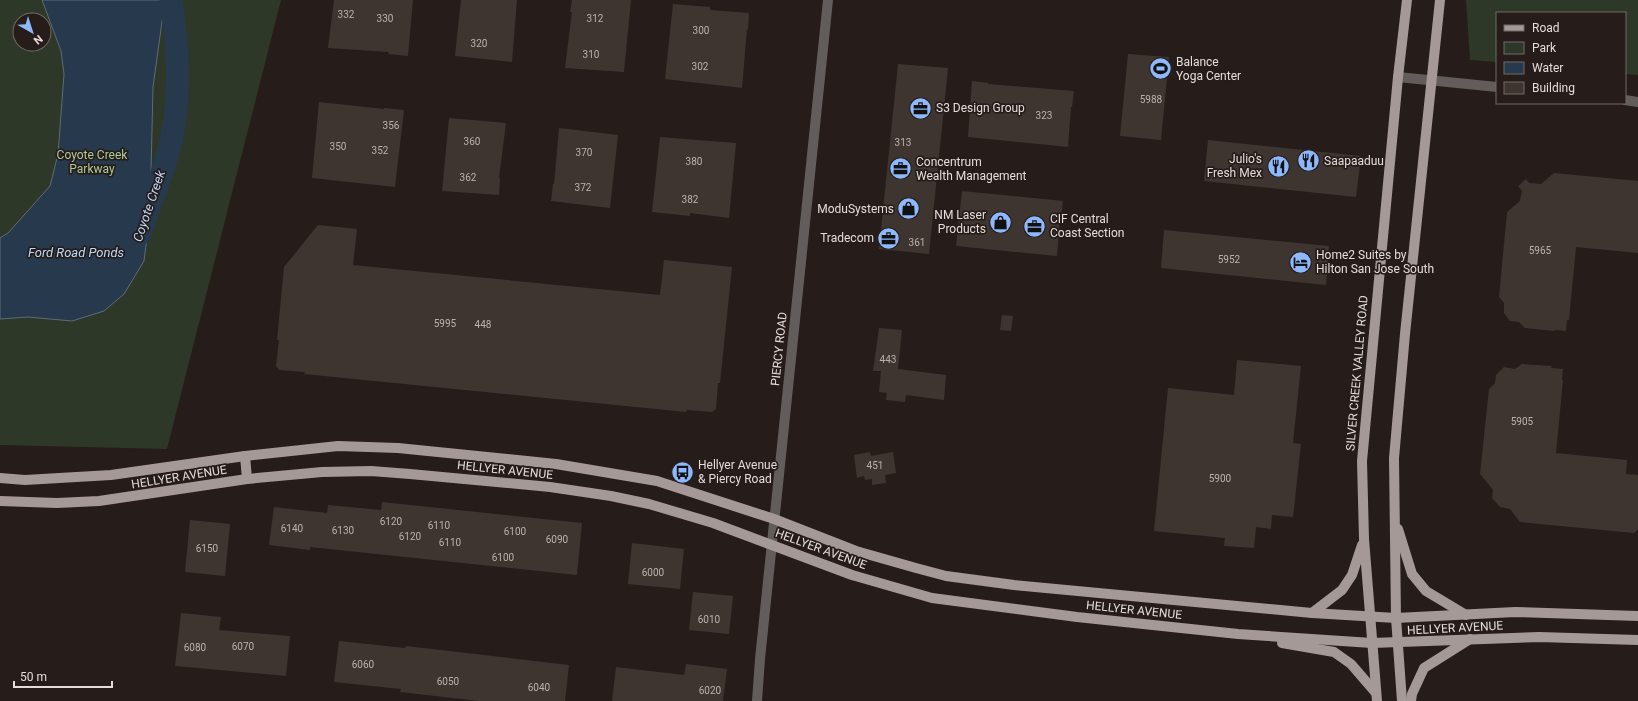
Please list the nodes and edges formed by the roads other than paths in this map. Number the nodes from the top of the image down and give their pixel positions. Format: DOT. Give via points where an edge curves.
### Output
graph roads {
  1 [pos="828,0"];
  2 [pos="1407,0"];
  3 [pos="1440,0"];
  4 [pos="1398,78"];
  5 [pos="1432,82"];
  6 [pos="1496,87"];
  7 [pos="1626,100"];
  8 [pos="1638,102"];
  9 [pos="245,456"];
  10 [pos="0,478"];
  11 [pos="247,480"];
  12 [pos="0,501"];
  13 [pos="1394,517"];
  14 [pos="774,519"];
  15 [pos="1364,539"];
  16 [pos="772,545"];
  17 [pos="1312,614"];
  18 [pos="1466,615"];
  19 [pos="1370,616"];
  20 [pos="1638,616"];
  21 [pos="1396,618"];
  22 [pos="1238,634"];
  23 [pos="1470,639"];
  24 [pos="1638,640"];
  25 [pos="1372,643"];
  26 [pos="1398,643"];
  27 [pos="1376,697"];
  28 [pos="758,701"];
  29 [pos="1402,701"];
  30 [pos="1411,701"];
  1 -- 14 [label="street, PIERCY ROAD"];
  2 -- 4 [label="main road, SILVER CREEK VALLEY ROAD"];
  3 -- 5 [label="main road"];
  4 -- 5 [label="street"];
  4 -- 15 [label="main road, SILVER CREEK VALLEY ROAD" via="1365,418 1362,461"];
  5 -- 6 [label="street"];
  5 -- 13 [label="main road" via="1394,458"];
  7 -- 8 [label="street"];
  9 -- 10 [label="main road, HELLYER AVENUE" via="111,475 25,480"];
  9 -- 11 [label="main road"];
  9 -- 14 [label="main road, HELLYER AVENUE" via="338,446 398,448 556,464 657,480"];
  11 -- 12 [label="main road, HELLYER AVENUE" via="99,501"];
  11 -- 16 [label="main road, HELLYER AVENUE" via="322,472 371,471 550,487 649,504 713,523"];
  13 -- 18 [label="main road" via="1412,574 1426,591"];
  13 -- 21 [label="main road"];
  14 -- 16 [label="street, PIERCY ROAD"];
  14 -- 17 [label="main road, HELLYER AVENUE" via="856,551 946,576"];
  15 -- 17 [label="main road" via="1352,575 1342,590"];
  15 -- 19 [label="main road, SILVER CREEK VALLEY ROAD"];
  16 -- 22 [label="main road, HELLYER AVENUE" via="852,574 932,598"];
  16 -- 28 [label="street, PIERCY ROAD"];
  17 -- 19 [label="main road, HELLYER AVENUE"];
  18 -- 20 [label="main road, HELLYER AVENUE" via="1549,612"];
  18 -- 21 [label="main road, HELLYER AVENUE"];
  19 -- 21 [label="main road, HELLYER AVENUE"];
  19 -- 25 [label="main road, SILVER CREEK VALLEY ROAD"];
  21 -- 26 [label="main road"];
  22 -- 25 [label="main road, HELLYER AVENUE"];
  22 -- 27 [label="main road" via="1334,652 1351,664"];
  23 -- 24 [label="main road, HELLYER AVENUE" via="1565,637"];
  23 -- 26 [label="main road, HELLYER AVENUE"];
  23 -- 30 [label="main road" via="1424,668"];
  25 -- 26 [label="main road, HELLYER AVENUE"];
  25 -- 27 [label="main road, SILVER CREEK VALLEY ROAD"];
  26 -- 29 [label="main road"];
}
